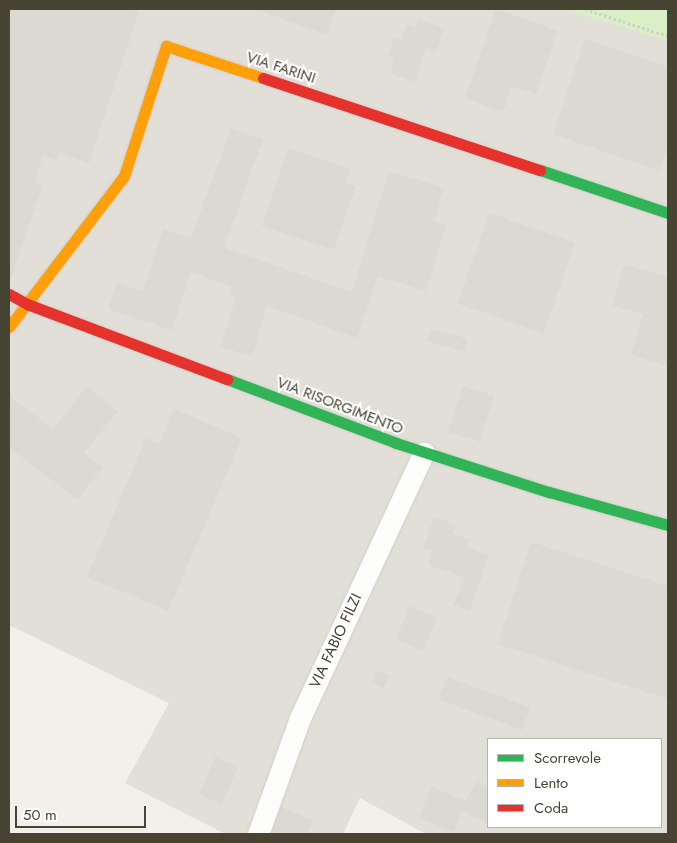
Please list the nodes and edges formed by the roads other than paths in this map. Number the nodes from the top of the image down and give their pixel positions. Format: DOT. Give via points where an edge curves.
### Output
graph roads {
  1 [pos="668,213"];
  2 [pos="9,294"];
  3 [pos="27,304"];
  4 [pos="9,327"];
  5 [pos="424,452"];
  6 [pos="668,525"];
  7 [pos="258,834"];
  1 -- 3 [label="street, VIA FARINI" via="166,46 124,176"];
  2 -- 3 [label="street, VIA RISORGIMENTO"];
  3 -- 4 [label="street"];
  3 -- 5 [label="street, VIA RISORGIMENTO"];
  5 -- 6 [label="street, VIA RISORGIMENTO"];
  5 -- 7 [label="street, VIA FABIO FILZI" via="300,718"];
}
